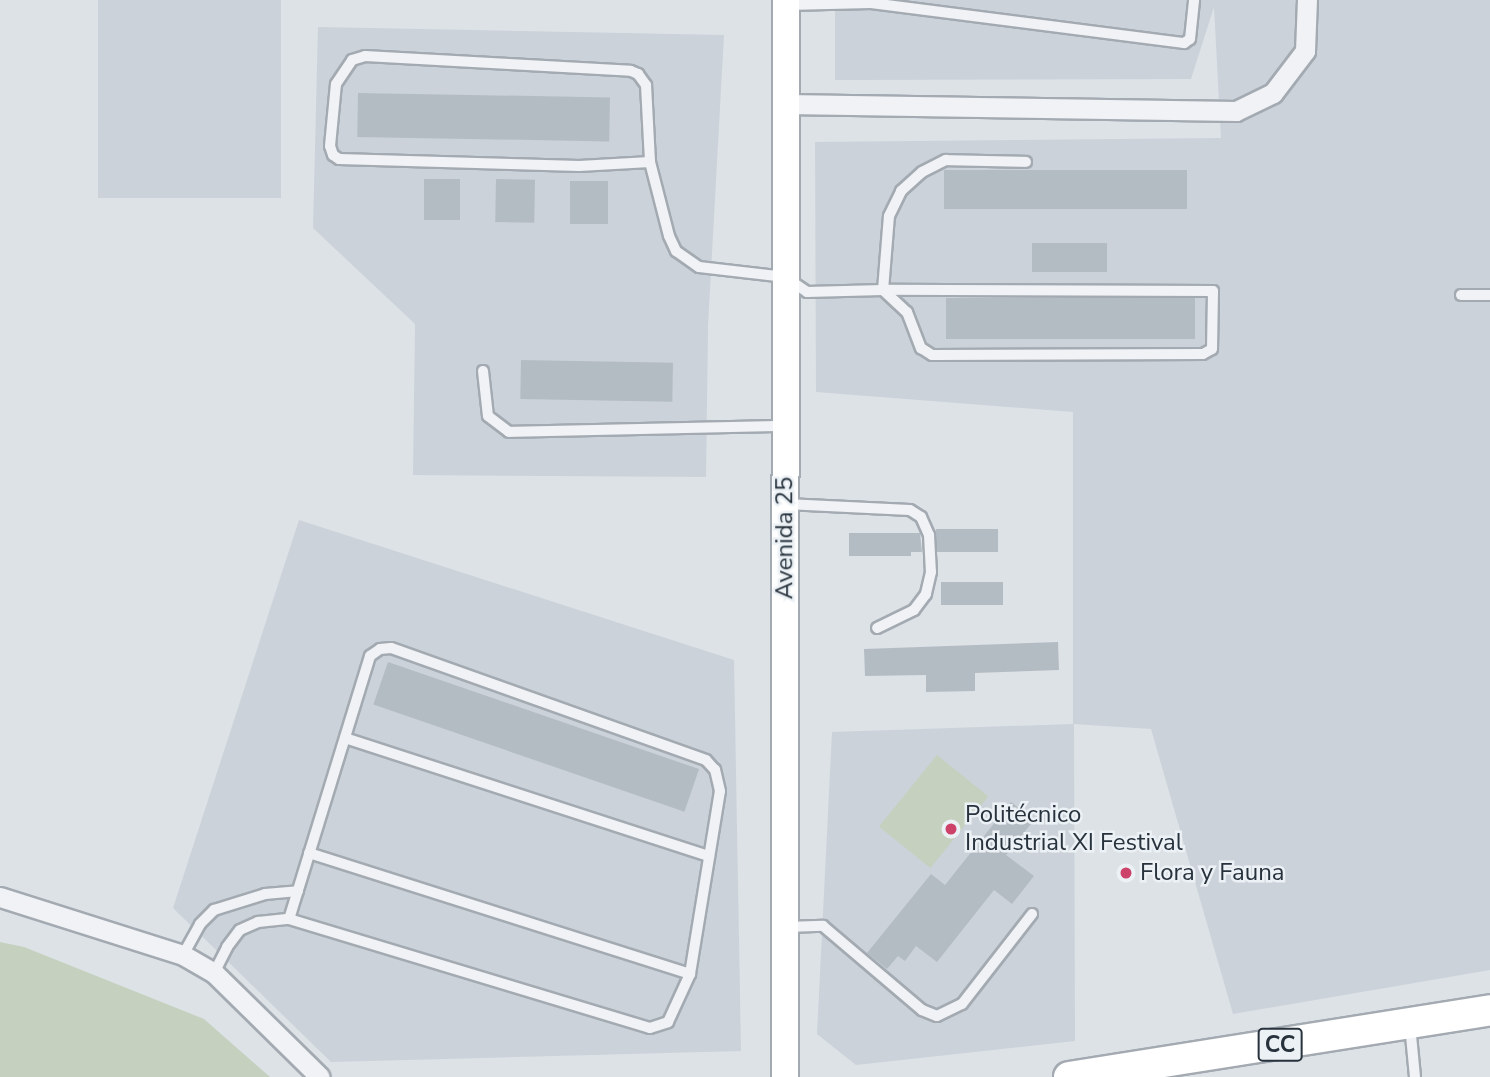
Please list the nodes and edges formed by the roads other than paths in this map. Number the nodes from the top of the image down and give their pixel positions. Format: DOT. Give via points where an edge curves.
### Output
graph roads {
  1 [pos="1194,0"];
  2 [pos="872,1"];
  3 [pos="1308,1"];
  4 [pos="786,2"];
  5 [pos="786,104"];
  6 [pos="650,162"];
  7 [pos="1026,162"];
  8 [pos="785,276"];
  9 [pos="883,290"];
  10 [pos="1461,295"];
  11 [pos="1490,295"];
  12 [pos="483,371"];
  13 [pos="785,426"];
  14 [pos="785,504"];
  15 [pos="877,628"];
  16 [pos="345,738"];
  17 [pos="309,853"];
  18 [pos="709,856"];
  19 [pos="298,891"];
  20 [pos="0,897"];
  21 [pos="1032,914"];
  22 [pos="289,919"];
  23 [pos="785,927"];
  24 [pos="183,955"];
  25 [pos="214,973"];
  26 [pos="690,974"];
  27 [pos="1490,1010"];
  28 [pos="1410,1024"];
  29 [pos="320,1077"];
  30 [pos="785,1077"];
  31 [pos="1069,1077"];
  32 [pos="1415,1077"];
  1 -- 2 [label="lane" via="1190,39 1184,43"];
  2 -- 4 [label="lane"];
  3 -- 5 [label="street" via="1305,51 1273,93 1237,111"];
  4 -- 5 [label="street, Avenida 25"];
  5 -- 8 [label="street, Avenida 25"];
  6 -- 6 [label="lane" via="579,166 340,159 330,146 336,84 352,60 365,57 631,71 646,85"];
  6 -- 8 [label="lane" via="669,236 686,260 715,271"];
  7 -- 9 [label="lane" via="946,160 908,184 889,216"];
  8 -- 9 [label="lane" via="807,292"];
  8 -- 13 [label="street, Avenida 25"];
  9 -- 9 [label="lane" via="1213,291 1212,349 1203,354 932,355 921,348 907,312"];
  10 -- 11 [label="lane"];
  12 -- 13 [label="lane" via="488,416 509,432"];
  13 -- 14 [label="street, Avenida 25"];
  14 -- 15 [label="lane" via="910,510 921,517 930,548 926,594 914,610"];
  14 -- 23 [label="street, Avenida 25"];
  16 -- 17 [label="lane"];
  16 -- 18 [label="lane"];
  16 -- 18 [label="lane" via="370,656 391,648 706,760 715,770 720,791"];
  17 -- 19 [label="lane"];
  17 -- 26 [label="lane"];
  18 -- 26 [label="lane"];
  19 -- 22 [label="lane"];
  19 -- 24 [label="lane" via="265,894 214,910 200,924"];
  20 -- 24 [label="street"];
  21 -- 23 [label="lane" via="961,1004 937,1016 922,1010 823,926"];
  22 -- 25 [label="lane" via="258,922 240,930"];
  22 -- 26 [label="lane" via="650,1028 668,1022"];
  23 -- 30 [label="street, Avenida 25"];
  24 -- 25 [label="street"];
  25 -- 29 [label="street"];
  27 -- 28 [label="main road, CC"];
  28 -- 31 [label="main road, CC"];
  28 -- 32 [label="lane"];
}
